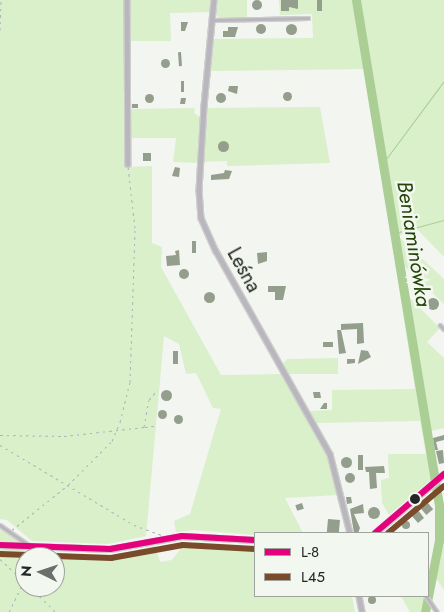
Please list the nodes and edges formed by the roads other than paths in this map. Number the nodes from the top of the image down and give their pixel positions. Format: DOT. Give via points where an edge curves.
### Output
graph roads {
  1 [pos="127,0"];
  2 [pos="214,0"];
  3 [pos="308,18"];
  4 [pos="213,20"];
  5 [pos="128,164"];
  6 [pos="440,325"];
  7 [pos="444,329"];
  8 [pos="442,476"];
  9 [pos="0,525"];
  10 [pos="350,532"];
  11 [pos="378,532"];
  12 [pos="254,540"];
  13 [pos="0,545"];
  14 [pos="31,546"];
  15 [pos="359,597"];
  16 [pos="427,597"];
  17 [pos="362,612"];
  18 [pos="437,612"];
  1 -- 5 [label="street"];
  2 -- 4 [label="street, Leśna"];
  3 -- 4 [label="lane"];
  4 -- 10 [label="street, Leśna" via="204,106 199,190 201,218 216,251 330,454"];
  6 -- 7 [label="lane"];
  8 -- 11 [label="street"];
  9 -- 14 [label="lane"];
  12 -- 14 [label="street" via="197,535 110,550"];
  13 -- 14 [label="street"];
  15 -- 17 [label="street"];
  16 -- 18 [label="lane"];
}
